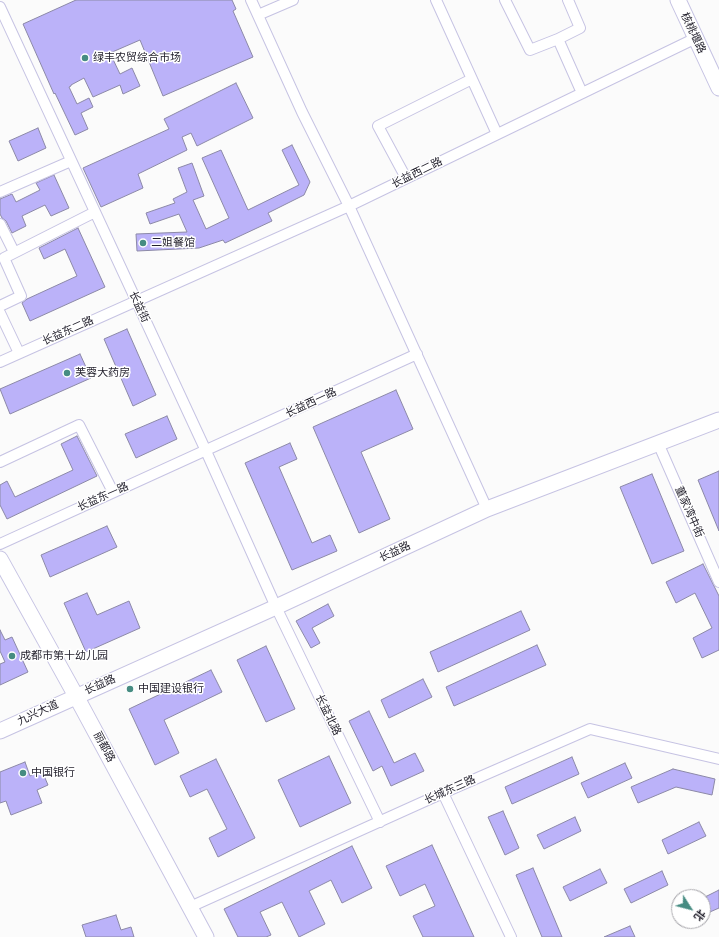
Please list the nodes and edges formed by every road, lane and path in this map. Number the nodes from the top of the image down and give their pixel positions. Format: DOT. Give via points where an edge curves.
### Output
graph roads {
  1 [pos="252,0"];
  2 [pos="292,0"];
  3 [pos="436,0"];
  4 [pos="506,0"];
  5 [pos="568,0"];
  6 [pos="678,0"];
  7 [pos="0,7"];
  8 [pos="258,15"];
  9 [pos="696,38"];
  10 [pos="558,39"];
  11 [pos="472,79"];
  12 [pos="719,88"];
  13 [pos="582,93"];
  14 [pos="497,134"];
  15 [pos="71,161"];
  16 [pos="406,178"];
  17 [pos="0,192"];
  18 [pos="349,206"];
  19 [pos="95,212"];
  20 [pos="0,224"];
  21 [pos="14,252"];
  22 [pos="136,301"];
  23 [pos="0,306"];
  24 [pos="0,313"];
  25 [pos="19,353"];
  26 [pos="417,354"];
  27 [pos="0,362"];
  28 [pos="719,420"];
  29 [pos="658,443"];
  30 [pos="206,451"];
  31 [pos="0,462"];
  32 [pos="114,492"];
  33 [pos="487,509"];
  34 [pos="0,544"];
  35 [pos="0,559"];
  36 [pos="719,582"];
  37 [pos="276,607"];
  38 [pos="76,696"];
  39 [pos="0,731"];
  40 [pos="719,759"];
  41 [pos="443,793"];
  42 [pos="380,822"];
  43 [pos="190,907"];
  44 [pos="206,937"];
  45 [pos="511,937"];
  1 -- 8 [label="street"];
  2 -- 8 [label="street"];
  3 -- 11 [label="street"];
  4 -- 10 [label="street" via="530,50"];
  5 -- 10 [label="street" via="580,28"];
  6 -- 9 [label="main road, 核桃堰路"];
  7 -- 15 [label="street, 长益街"];
  8 -- 18 [label="street"];
  9 -- 12 [label="main road, 核桃堰路"];
  9 -- 13 [label="street, 长益西二路"];
  10 -- 13 [label="street"];
  11 -- 14 [label="street"];
  11 -- 16 [label="street" via="378,126"];
  13 -- 14 [label="street, 长益西二路"];
  14 -- 16 [label="street, 长益西二路"];
  15 -- 17 [label="street"];
  15 -- 19 [label="street, 长益街"];
  16 -- 18 [label="street, 长益西二路"];
  18 -- 22 [label="street, 长益西二路"];
  18 -- 26 [label="street"];
  19 -- 21 [label="street"];
  19 -- 22 [label="street, 长益街"];
  20 -- 21 [label="street"];
  21 -- 23 [label="street" via="4,258 21,296"];
  22 -- 25 [label="street, 长益东二路"];
  22 -- 30 [label="street, 长益街"];
  24 -- 25 [label="street"];
  25 -- 27 [label="street, 长益东二路"];
  26 -- 30 [label="street, 长益西一路"];
  26 -- 33 [label="street"];
  28 -- 29 [label="main road, 长益路"];
  29 -- 33 [label="main road, 长益路"];
  29 -- 36 [label="street, 董家湾中街"];
  30 -- 32 [label="street, 长益东一路"];
  30 -- 37 [label="street, 长益街"];
  31 -- 32 [label="street" via="79,425"];
  32 -- 34 [label="street, 长益东一路"];
  33 -- 37 [label="main road, 长益路"];
  35 -- 38 [label="main road, 丽都路"];
  37 -- 38 [label="main road, 长益路"];
  37 -- 42 [label="street, 长益北路"];
  38 -- 39 [label="main road, 九兴大道"];
  38 -- 43 [label="main road, 丽都路"];
  40 -- 41 [label="street, 长城东三路" via="590,729"];
  41 -- 42 [label="street, 长城东三路"];
  41 -- 45 [label="street"];
  42 -- 43 [label="street, 长城东三路"];
  43 -- 44 [label="main road, 丽都路"];
}
